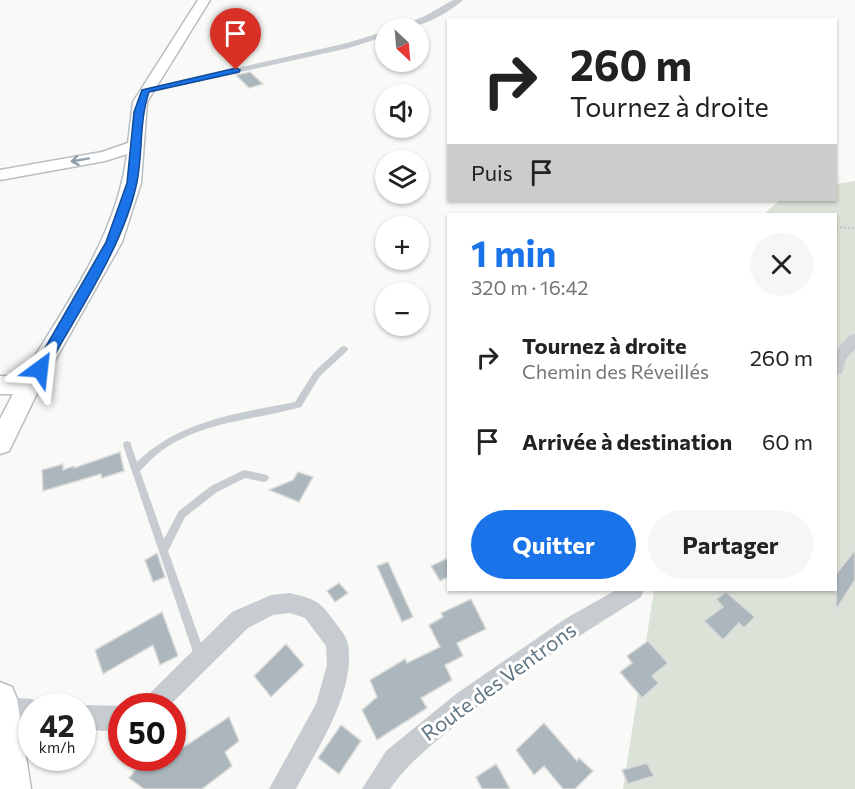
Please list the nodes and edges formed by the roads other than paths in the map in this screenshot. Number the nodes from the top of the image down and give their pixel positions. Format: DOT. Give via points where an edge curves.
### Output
graph roads {
  1 [pos="204,0"];
  2 [pos="459,0"];
  3 [pos="428,18"];
  4 [pos="375,37"];
  5 [pos="146,90"];
  6 [pos="136,145"];
  7 [pos="0,175"];
  8 [pos="855,339"];
  9 [pos="344,349"];
  10 [pos="837,363"];
  11 [pos="0,385"];
  12 [pos="18,397"];
  13 [pos="0,444"];
  14 [pos="127,445"];
  15 [pos="136,470"];
  16 [pos="264,478"];
  17 [pos="163,551"];
  18 [pos="632,591"];
  19 [pos="201,660"];
  20 [pos="167,693"];
  21 [pos="11,709"];
  22 [pos="12,789"];
  23 [pos="282,789"];
  24 [pos="375,789"];
  1 -- 5 [label="main road"];
  2 -- 3 [label="street"];
  4 -- 5 [label="street"];
  5 -- 6 [label="main road" via="140,102"];
  6 -- 7 [label="main road, one-way" via="105,156"];
  6 -- 12 [label="main road" via="132,183 112,242"];
  8 -- 10 [label="street"];
  9 -- 15 [label="lane" via="317,374 298,405 243,416 182,435 159,448"];
  11 -- 12 [label="main road"];
  12 -- 13 [label="main road"];
  14 -- 15 [label="lane"];
  15 -- 17 [label="lane"];
  16 -- 17 [label="lane" via="243,474 214,489 182,514"];
  17 -- 19 [label="lane"];
  18 -- 24 [label="street, Route des Ventrons" via="464,702 395,760"];
  19 -- 20 [label="street"];
  19 -- 23 [label="street" via="240,620 271,605 290,603 312,609 337,643 338,666 326,708"];
  21 -- 22 [label="main road"];
}
